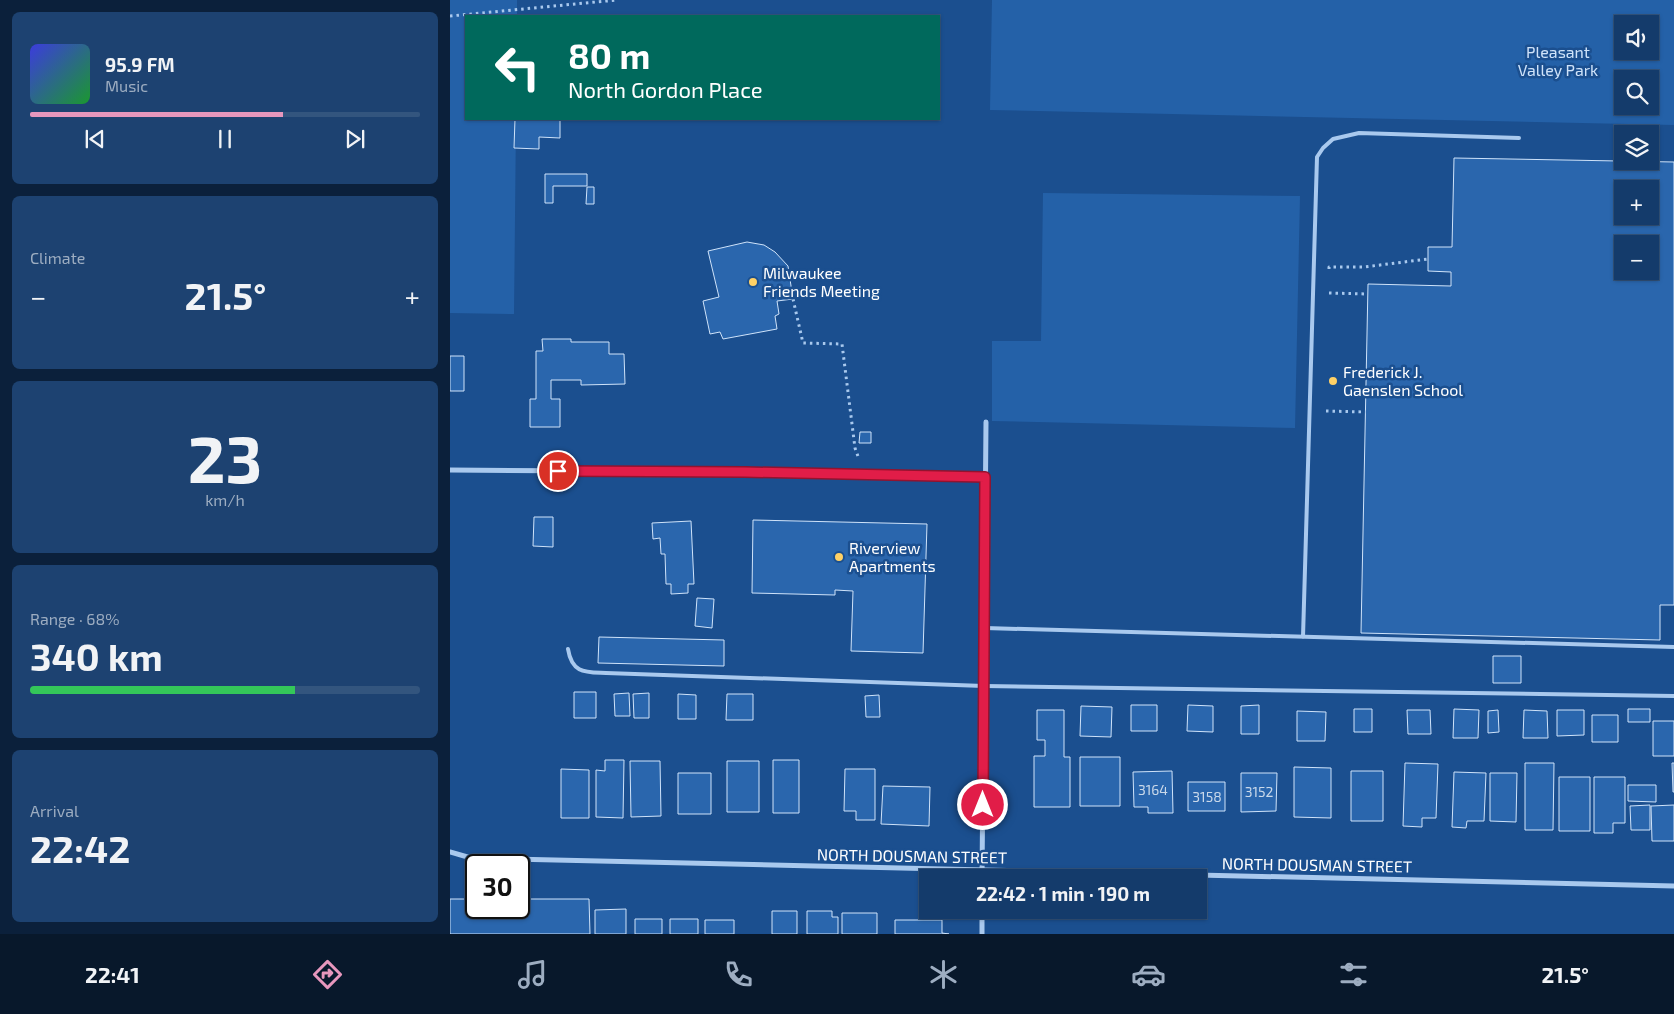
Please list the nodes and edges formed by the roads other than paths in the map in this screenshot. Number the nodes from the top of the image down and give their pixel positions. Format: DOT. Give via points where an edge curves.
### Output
graph roads {
  1 [pos="1519,138"];
  2 [pos="986,422"];
  3 [pos="450,470"];
  4 [pos="985,477"];
  5 [pos="985,628"];
  6 [pos="1303,637"];
  7 [pos="1674,648"];
  8 [pos="568,649"];
  9 [pos="984,686"];
  10 [pos="1674,696"];
  11 [pos="450,852"];
  12 [pos="940,869"];
  13 [pos="983,869"];
  14 [pos="1207,875"];
  15 [pos="1674,886"];
  16 [pos="982,919"];
  17 [pos="982,934"];
  1 -- 6 [label="lane" via="1359,133 1333,140 1317,157"];
  2 -- 4 [label="street"];
  3 -- 4 [label="street"];
  4 -- 5 [label="street"];
  5 -- 6 [label="lane"];
  5 -- 9 [label="street"];
  6 -- 7 [label="lane"];
  8 -- 9 [label="lane" via="572,664 590,672"];
  9 -- 10 [label="lane"];
  9 -- 13 [label="street"];
  11 -- 12 [label="street, NORTH DOUSMAN STREET" via="471,858"];
  14 -- 15 [label="street, NORTH DOUSMAN STREET"];
  16 -- 17 [label="street"];
}
